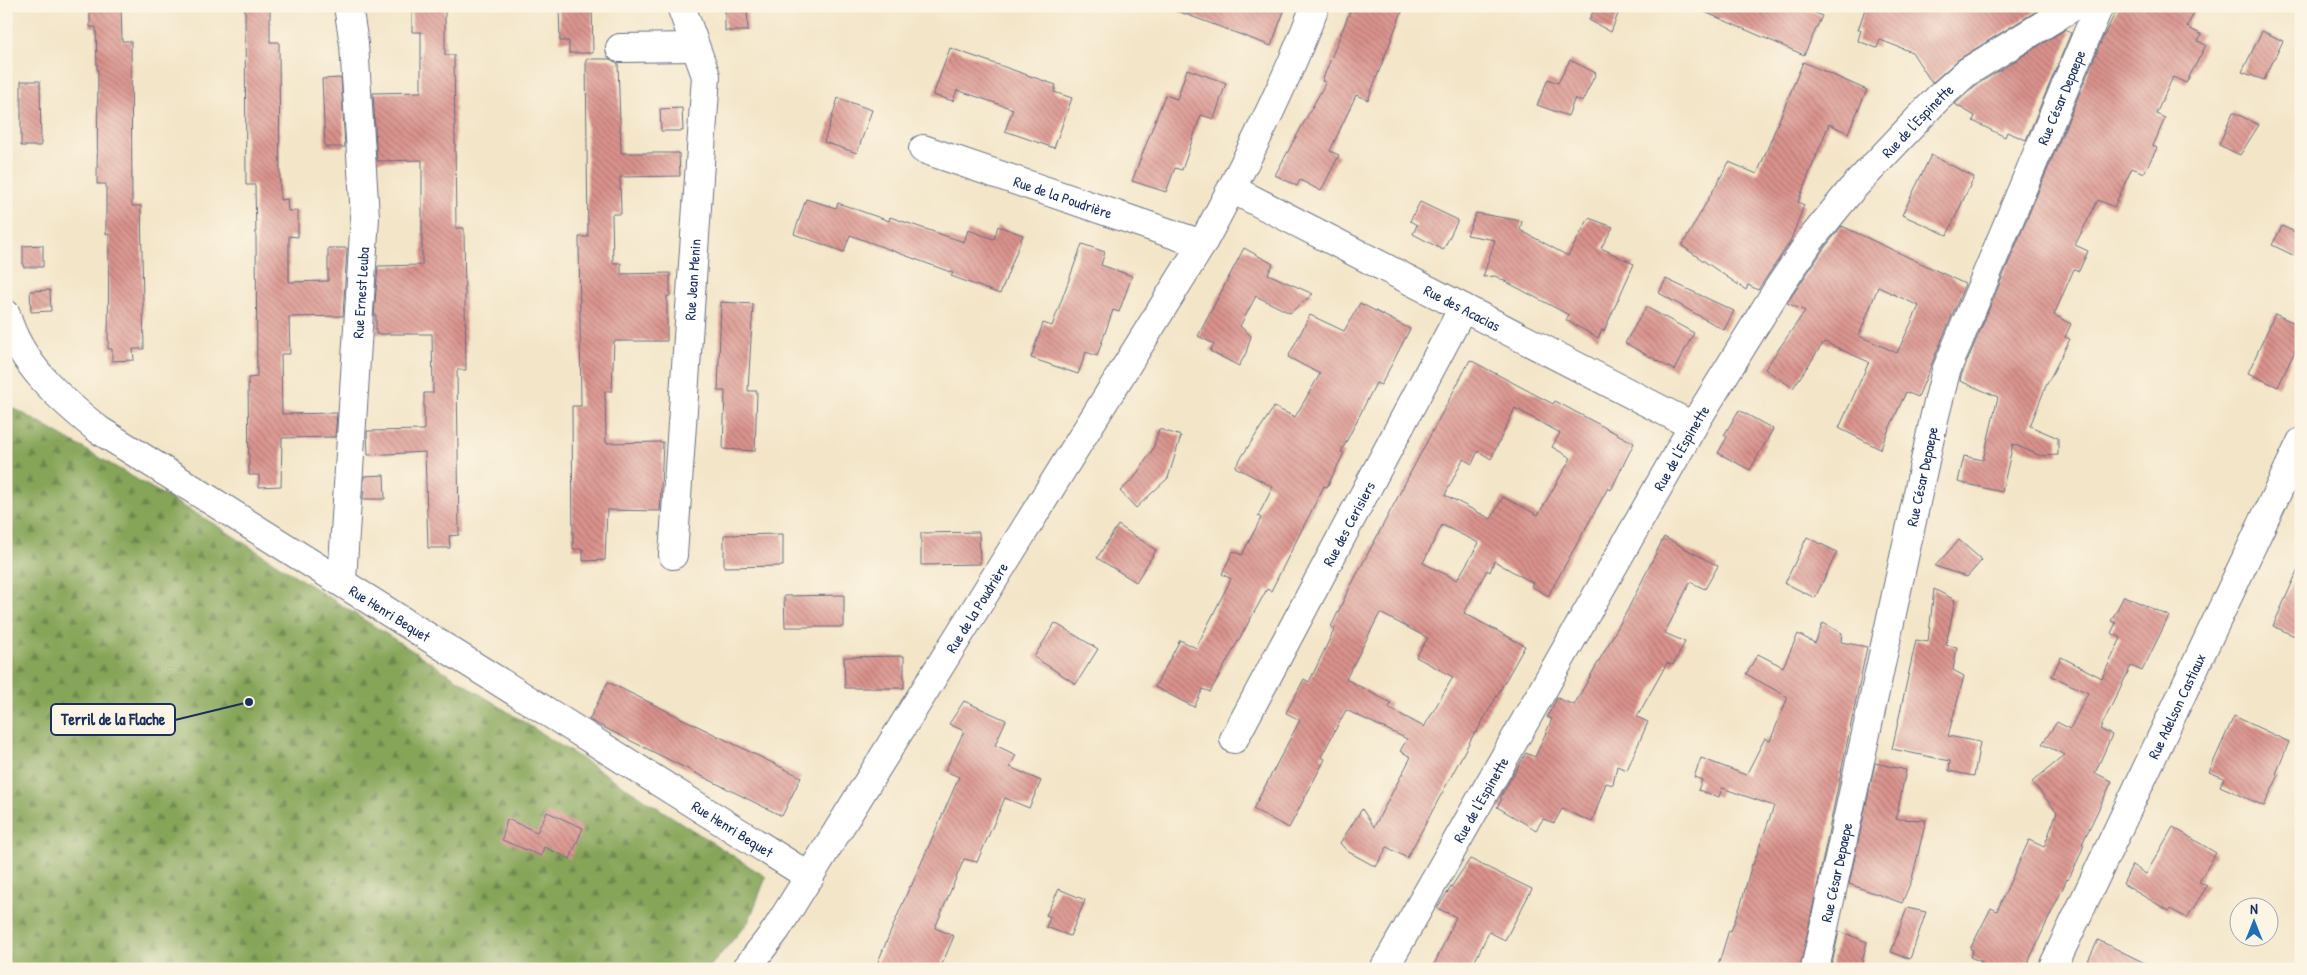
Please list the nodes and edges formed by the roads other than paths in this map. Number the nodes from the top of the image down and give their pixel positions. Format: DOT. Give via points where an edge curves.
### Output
graph roads {
  1 [pos="348,6"];
  2 [pos="681,6"];
  3 [pos="1316,6"];
  4 [pos="2074,6"];
  5 [pos="2099,6"];
  6 [pos="694,47"];
  7 [pos="620,48"];
  8 [pos="923,149"];
  9 [pos="1232,189"];
  10 [pos="1202,244"];
  11 [pos="1463,308"];
  12 [pos="6,314"];
  13 [pos="1693,426"];
  14 [pos="2301,442"];
  15 [pos="673,556"];
  16 [pos="342,580"];
  17 [pos="1234,739"];
  18 [pos="810,877"];
  19 [pos="746,969"];
  20 [pos="1384,969"];
  21 [pos="1814,969"];
  22 [pos="2052,969"];
  1 -- 16 [label="street, Rue Ernest Leuba" via="354,44 365,217"];
  2 -- 6 [label="street, Rue Jean Menin"];
  3 -- 9 [label="street, Rue de la Poudrière"];
  4 -- 13 [label="street, Rue de l'Espinette" via="1967,72 1851,190 1812,238 1780,285"];
  5 -- 21 [label="street, Rue César Depaepe" via="1946,371"];
  6 -- 7 [label="street"];
  6 -- 15 [label="street, Rue Jean Menin" via="706,76"];
  8 -- 10 [label="street, Rue de la Poudrière"];
  9 -- 10 [label="street, Rue de la Poudrière"];
  9 -- 11 [label="street, Rue des Acacias"];
  10 -- 18 [label="street, Rue de la Poudrière"];
  11 -- 13 [label="street, Rue des Acacias"];
  11 -- 17 [label="street, Rue des Cerisiers"];
  12 -- 16 [label="street, Rue Henri Bequet" via="9,326 36,371 64,403 99,430"];
  13 -- 20 [label="street, Rue de l'Espinette"];
  14 -- 22 [label="street, Rue Adelson Castiaux"];
  16 -- 18 [label="street, Rue Henri Bequet"];
  18 -- 19 [label="street, Rue de la Poudrière"];
}
